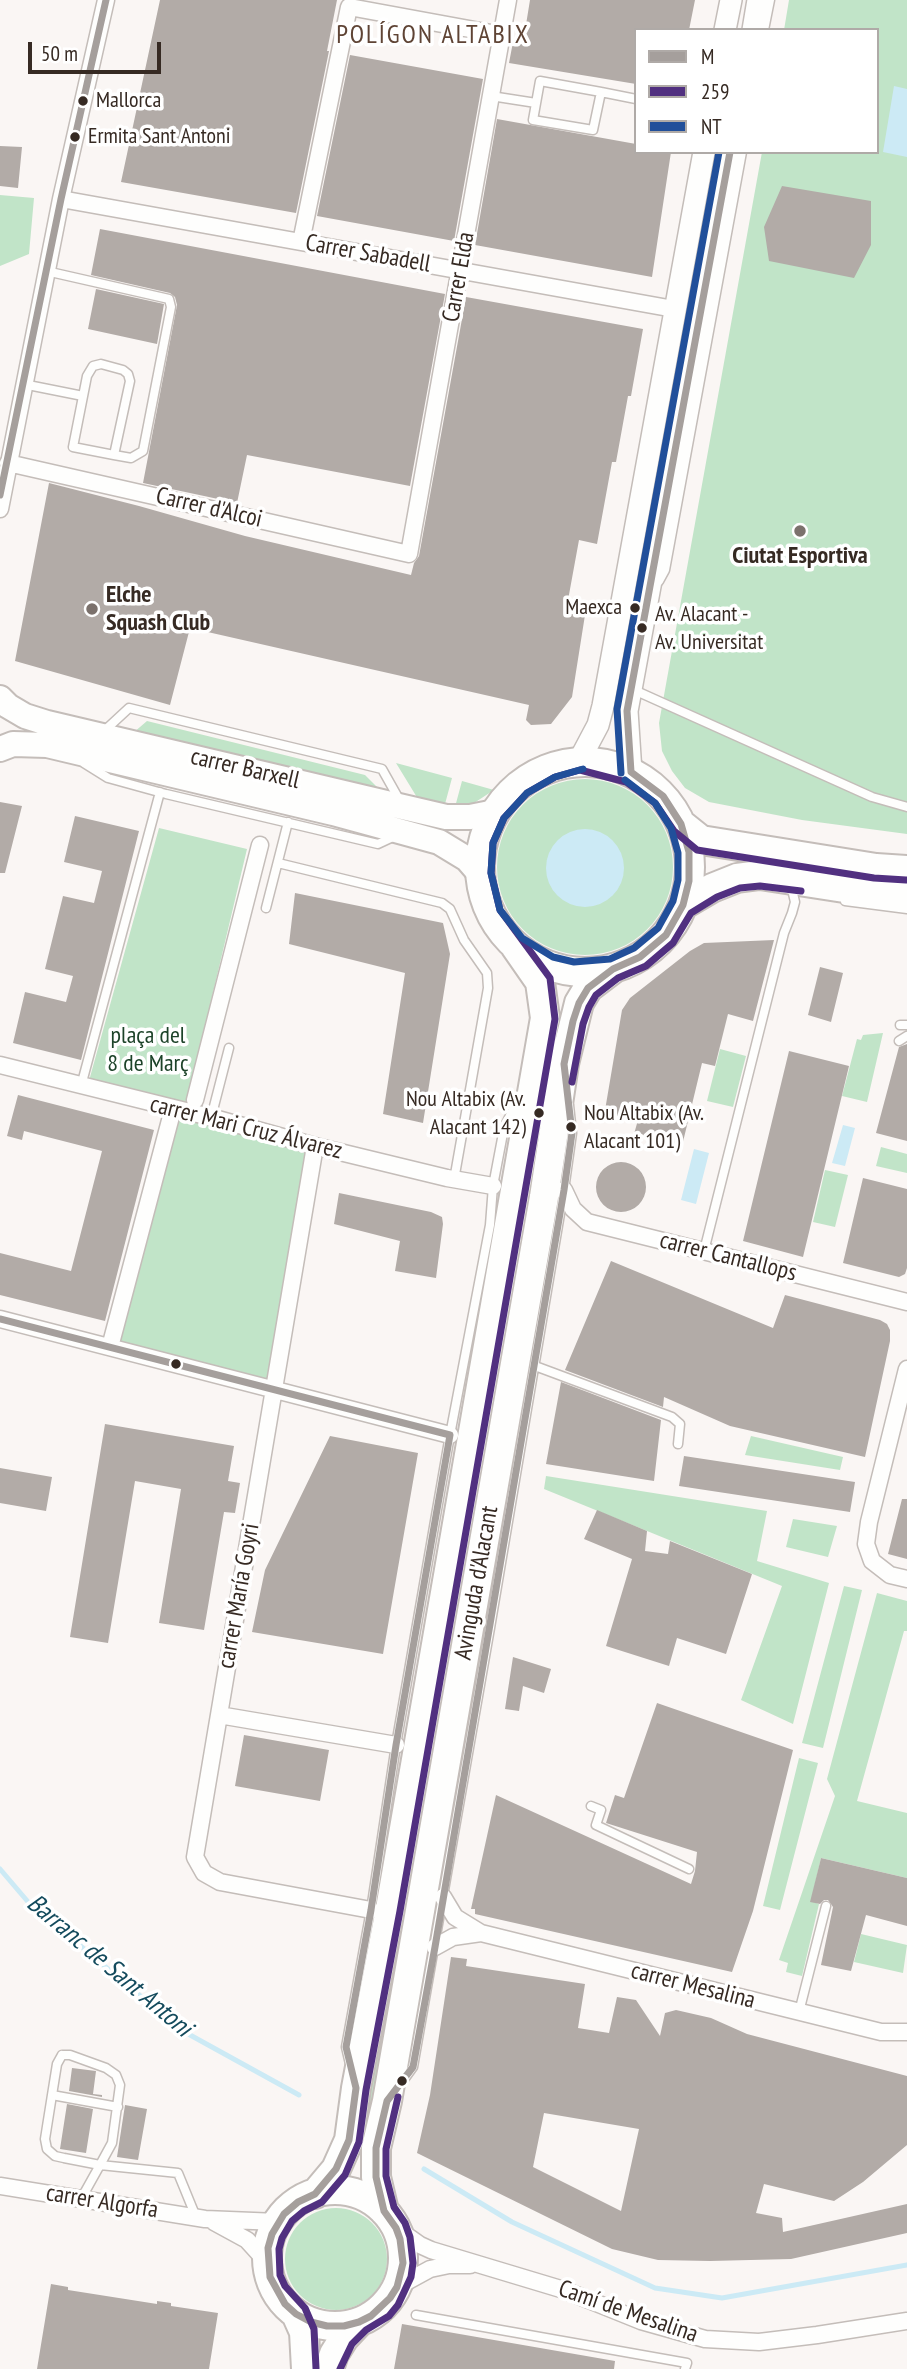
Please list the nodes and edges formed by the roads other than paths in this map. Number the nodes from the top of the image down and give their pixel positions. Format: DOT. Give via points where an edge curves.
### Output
graph roads {
  1 [pos="106,0"];
  2 [pos="508,0"];
  3 [pos="731,0"];
  4 [pos="758,0"];
  5 [pos="770,0"];
  6 [pos="725,28"];
  7 [pos="753,28"];
  8 [pos="764,28"];
  9 [pos="502,35"];
  10 [pos="601,92"];
  11 [pos="491,96"];
  12 [pos="634,99"];
  13 [pos="536,103"];
  14 [pos="704,154"];
  15 [pos="730,154"];
  16 [pos="742,154"];
  17 [pos="61,200"];
  18 [pos="301,242"];
  19 [pos="46,271"];
  20 [pos="460,271"];
  21 [pos="674,309"];
  22 [pos="23,384"];
  23 [pos="83,396"];
  24 [pos="114,456"];
  25 [pos="8,463"];
  26 [pos="0,495"];
  27 [pos="0,509"];
  28 [pos="409,554"];
  29 [pos="648,598"];
  30 [pos="631,689"];
  31 [pos="0,698"];
  32 [pos="0,749"];
  33 [pos="65,749"];
  34 [pos="580,759"];
  35 [pos="631,772"];
  36 [pos="160,792"];
  37 [pos="907,807"];
  38 [pos="495,812"];
  39 [pos="288,822"];
  40 [pos="681,824"];
  41 [pos="405,832"];
  42 [pos="260,845"];
  43 [pos="278,863"];
  44 [pos="907,870"];
  45 [pos="480,874"];
  46 [pos="793,880"];
  47 [pos="907,894"];
  48 [pos="825,897"];
  49 [pos="834,899"];
  50 [pos="683,905"];
  51 [pos="266,908"];
  52 [pos="907,909"];
  53 [pos="514,946"];
  54 [pos="612,970"];
  55 [pos="229,1048"];
  56 [pos="564,1064"];
  57 [pos="0,1065"];
  58 [pos="81,1086"];
  59 [pos="531,1090"];
  60 [pos="195,1100"];
  61 [pos="173,1109"];
  62 [pos="215,1118"];
  63 [pos="315,1146"];
  64 [pos="454,1180"];
  65 [pos="493,1186"];
  66 [pos="564,1190"];
  67 [pos="704,1251"];
  68 [pos="907,1302"];
  69 [pos="0,1319"];
  70 [pos="110,1347"];
  71 [pos="535,1366"];
  72 [pos="907,1369"];
  73 [pos="274,1389"];
  74 [pos="904,1394"];
  75 [pos="450,1435"];
  76 [pos="678,1444"];
  77 [pos="907,1579"];
  78 [pos="219,1715"];
  79 [pos="396,1745"];
  80 [pos="592,1806"];
  81 [pos="689,1869"];
  82 [pos="443,1897"];
  83 [pos="826,1906"];
  84 [pos="372,1910"];
  85 [pos="481,1933"];
  86 [pos="435,1947"];
  87 [pos="799,2012"];
  88 [pos="907,2032"];
  89 [pos="356,2088"];
  90 [pos="52,2095"];
  91 [pos="387,2101"];
  92 [pos="118,2106"];
  93 [pos="100,2165"];
  94 [pos="0,2186"];
  95 [pos="315,2194"];
  96 [pos="81,2199"];
  97 [pos="201,2218"];
  98 [pos="390,2220"];
  99 [pos="278,2222"];
  100 [pos="267,2262"];
  101 [pos="476,2264"];
  102 [pos="397,2287"];
  103 [pos="296,2314"];
  104 [pos="416,2315"];
  105 [pos="907,2321"];
  106 [pos="359,2322"];
  107 [pos="306,2369"];
  108 [pos="329,2369"];
  109 [pos="685,2369"];
  1 -- 17 [label="street"];
  2 -- 9 [label="street, Carrer Elda"];
  3 -- 6 [label="main road"];
  4 -- 7 [label="main road"];
  5 -- 8 [label="lane"];
  9 -- 11 [label="street, Carrer Elda"];
  9 -- 18 [label="street" via="349,7"];
  10 -- 12 [label="lane"];
  10 -- 13 [label="lane" via="540,81"];
  10 -- 13 [label="lane" via="593,130 533,120"];
  11 -- 13 [label="lane"];
  11 -- 20 [label="street, Carrer Elda"];
  14 -- 21 [label="main road"];
  15 -- 29 [label="main road"];
  16 -- 29 [label="lane" via="665,570"];
  17 -- 18 [label="street, Carrer Sabadell"];
  17 -- 19 [label="street"];
  18 -- 20 [label="street, Carrer Sabadell"];
  19 -- 22 [label="street"];
  19 -- 24 [label="lane" via="169,299 144,451 131,458"];
  20 -- 21 [label="street, Carrer Sabadell"];
  20 -- 28 [label="street, Carrer Elda"];
  21 -- 34 [label="main road" via="603,706"];
  22 -- 23 [label="lane"];
  22 -- 25 [label="street"];
  23 -- 24 [label="lane" via="73,447"];
  23 -- 24 [label="lane" via="93,366 101,364 128,374"];
  25 -- 26 [label="street"];
  25 -- 27 [label="street"];
  25 -- 28 [label="street, Carrer d'Alcoi"];
  29 -- 30 [label="main road"];
  30 -- 35 [label="main road" via="627,710"];
  30 -- 37 [label="lane" via="872,797"];
  31 -- 38 [label="main road, carrer Barxell" via="25,716 47,723 446,817"];
  32 -- 33 [label="main road, carrer Barxell" via="13,744"];
  33 -- 36 [label="lane" via="108,778"];
  33 -- 41 [label="main road, carrer Barxell"];
  34 -- 35 [label="highway"];
  34 -- 38 [label="highway" via="520,785"];
  35 -- 40 [label="highway" via="663,796"];
  36 -- 39 [label="lane"];
  36 -- 58 [label="lane"];
  38 -- 45 [label="highway" via="483,840"];
  39 -- 41 [label="lane" via="378,844"];
  39 -- 43 [label="lane"];
  40 -- 44 [label="highway" via="701,840"];
  40 -- 50 [label="highway" via="689,852 690,881"];
  41 -- 45 [label="main road, carrer Barxell" via="457,851"];
  42 -- 60 [label="street"];
  43 -- 51 [label="lane"];
  43 -- 64 [label="lane" via="442,903 487,973"];
  45 -- 53 [label="highway" via="490,915"];
  46 -- 47 [label="highway"];
  46 -- 48 [label="lane"];
  46 -- 50 [label="highway" via="760,875 737,878"];
  46 -- 67 [label="lane" via="795,902"];
  49 -- 52 [label="lane"];
  50 -- 54 [label="highway" via="666,935 640,957"];
  53 -- 54 [label="highway" via="549,967 573,973"];
  53 -- 59 [label="highway, Avinguda d'Alacant" via="540,982 545,1018"];
  54 -- 56 [label="highway, Avinguda d'Alacant" via="588,988 579,1003"];
  55 -- 62 [label="lane" via="212,1114"];
  56 -- 66 [label="lane, Avinguda d'Alacant" via="572,1133"];
  56 -- 91 [label="highway, Avinguda d'Alacant"];
  57 -- 58 [label="street, carrer Mari Cruz Álvarez"];
  58 -- 61 [label="street, carrer Mari Cruz Álvarez"];
  59 -- 65 [label="lane, Avinguda d'Alacant" via="516,1103 504,1128"];
  59 -- 89 [label="highway, Avinguda d'Alacant"];
  61 -- 62 [label="street, carrer Mari Cruz Álvarez"];
  61 -- 70 [label="street"];
  62 -- 63 [label="street, carrer Mari Cruz Álvarez"];
  63 -- 64 [label="street, carrer Mari Cruz Álvarez"];
  63 -- 73 [label="street, carrer María Goyri"];
  64 -- 65 [label="street, carrer Mari Cruz Álvarez"];
  65 -- 75 [label="lane, Avinguda d'Alacant" via="490,1225"];
  66 -- 67 [label="street, carrer Cantallops" via="573,1209 587,1222"];
  66 -- 71 [label="lane, Avinguda d'Alacant"];
  67 -- 68 [label="street, carrer Cantallops"];
  69 -- 70 [label="street"];
  70 -- 73 [label="street"];
  71 -- 76 [label="lane" via="672,1416 680,1424"];
  71 -- 82 [label="lane, Avinguda d'Alacant"];
  72 -- 74 [label="street"];
  73 -- 75 [label="street"];
  73 -- 78 [label="street, carrer María Goyri"];
  74 -- 77 [label="street" via="866,1544 872,1561 890,1575"];
  75 -- 79 [label="lane, Avinguda d'Alacant"];
  78 -- 79 [label="street"];
  78 -- 84 [label="street, carrer María Goyri" via="195,1857 204,1873 220,1882"];
  79 -- 84 [label="lane, Avinguda d'Alacant"];
  80 -- 81 [label="lane" via="601,1810 597,1825"];
  82 -- 85 [label="street, carrer Mesalina" via="455,1917"];
  82 -- 86 [label="lane, Avinguda d'Alacant"];
  83 -- 87 [label="lane"];
  84 -- 89 [label="lane, Avinguda d'Alacant" via="346,2046"];
  85 -- 86 [label="street, carrer Mesalina" via="453,1937"];
  85 -- 87 [label="street, carrer Mesalina"];
  86 -- 91 [label="lane, Avinguda d'Alacant" via="413,2067"];
  87 -- 88 [label="street, carrer Mesalina" via="881,2032"];
  89 -- 95 [label="highway, Avinguda d'Alacant" via="349,2140 336,2169"];
  90 -- 92 [label="lane"];
  90 -- 92 [label="lane" via="57,2064 62,2055 70,2055 116,2075"];
  90 -- 93 [label="lane" via="47,2149 55,2156"];
  91 -- 98 [label="highway, Avinguda d'Alacant" via="376,2148 376,2177"];
  92 -- 93 [label="lane" via="111,2143"];
  93 -- 96 [label="lane"];
  93 -- 97 [label="lane" via="178,2173"];
  94 -- 96 [label="street, carrer Algorfa"];
  95 -- 98 [label="highway" via="352,2192 374,2203"];
  95 -- 99 [label="highway" via="298,2202"];
  96 -- 97 [label="street, carrer Algorfa"];
  97 -- 99 [label="street, carrer Algorfa"];
  97 -- 100 [label="street, carrer Algorfa" via="235,2232"];
  98 -- 101 [label="street, Camí de Mesalina" via="420,2245"];
  98 -- 102 [label="highway" via="400,2239 403,2263"];
  99 -- 100 [label="highway"];
  100 -- 103 [label="highway" via="276,2291"];
  101 -- 102 [label="street, Camí de Mesalina" via="430,2269"];
  101 -- 105 [label="street, Camí de Mesalina" via="705,2339 759,2342"];
  102 -- 106 [label="highway" via="382,2308"];
  103 -- 106 [label="highway" via="327,2326"];
  103 -- 107 [label="highway" via="304,2332"];
  104 -- 109 [label="lane" via="687,2363"];
  106 -- 108 [label="highway" via="344,2337"];
}
